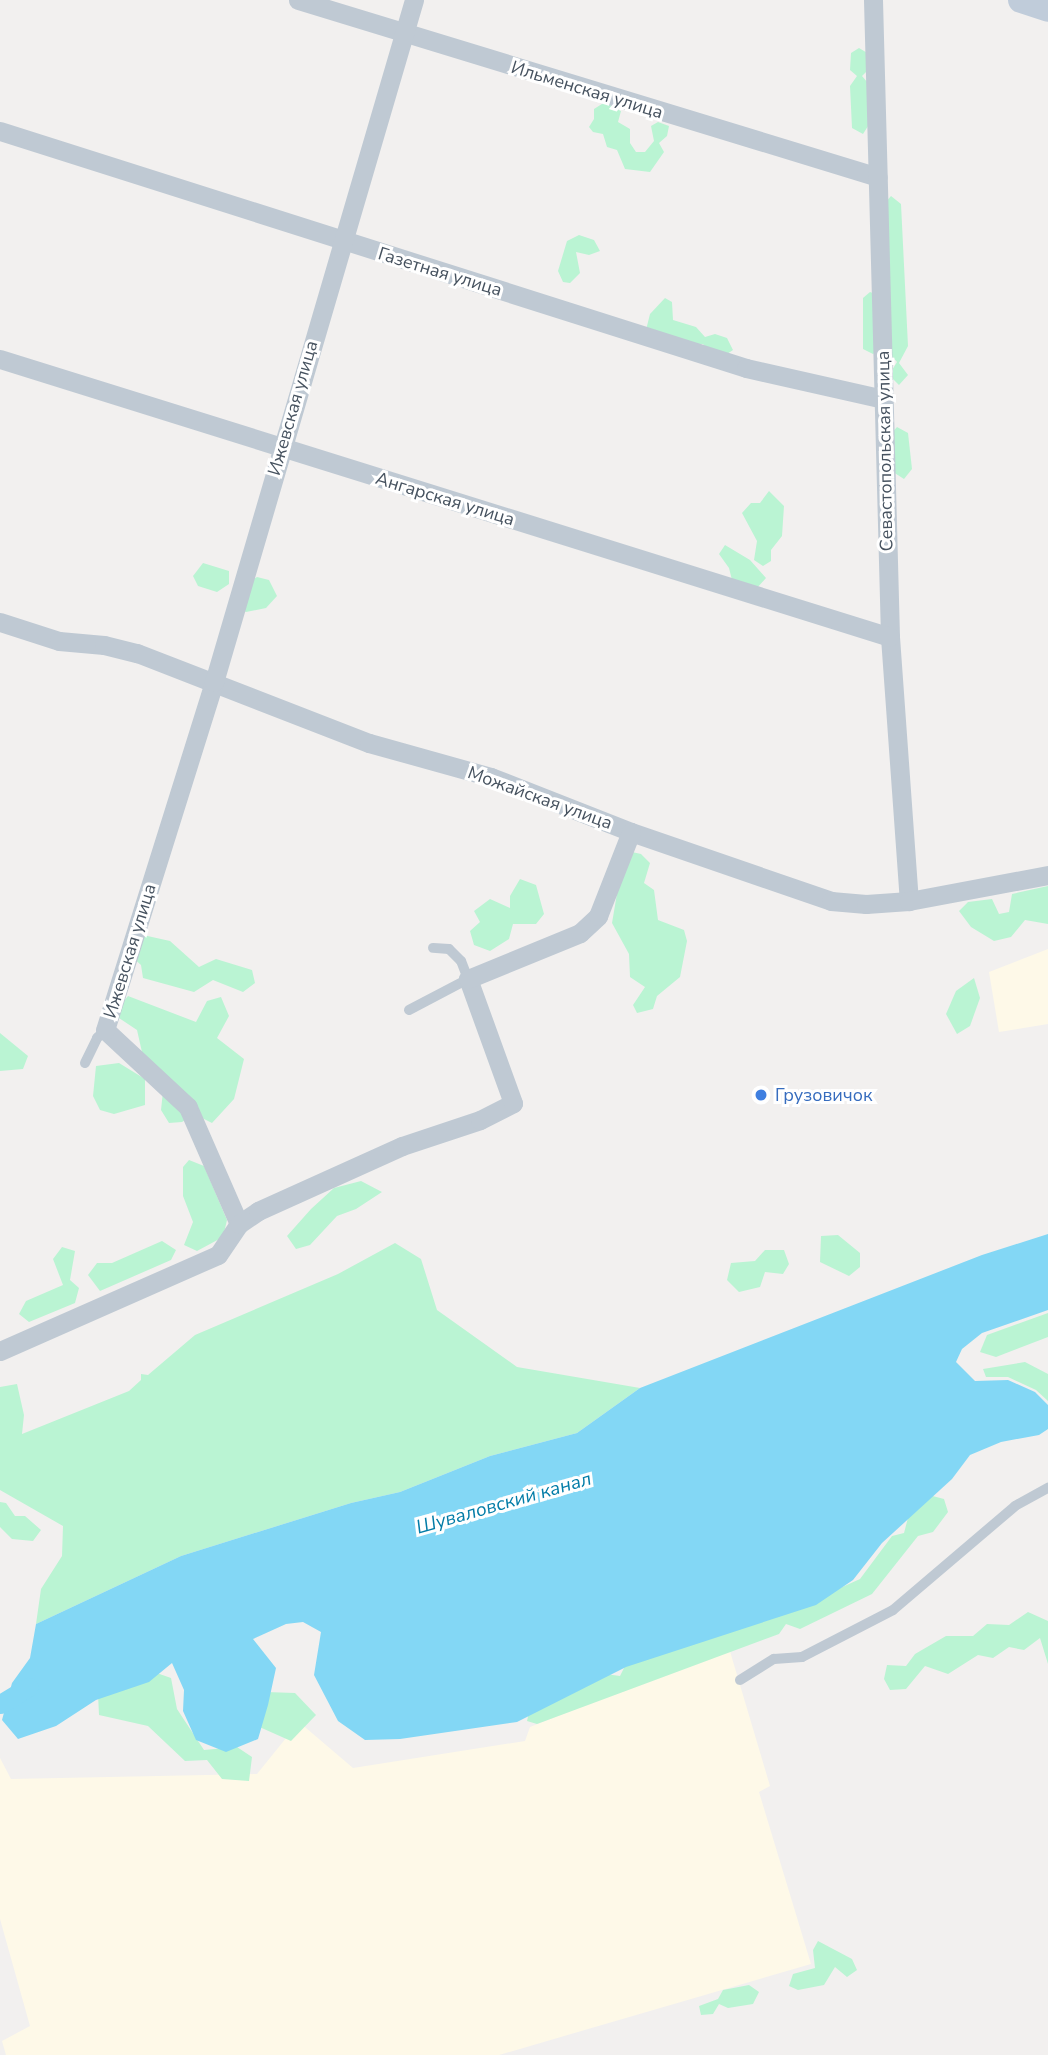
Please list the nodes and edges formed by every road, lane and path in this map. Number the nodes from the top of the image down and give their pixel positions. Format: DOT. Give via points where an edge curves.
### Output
graph roads {
  1 [pos="298,0"];
  2 [pos="414,0"];
  3 [pos="873,0"];
  4 [pos="1021,0"];
  5 [pos="1048,9"];
  6 [pos="404,35"];
  7 [pos="0,131"];
  8 [pos="877,177"];
  9 [pos="342,241"];
  10 [pos="0,359"];
  11 [pos="884,399"];
  12 [pos="282,448"];
  13 [pos="0,622"];
  14 [pos="890,637"];
  15 [pos="214,682"];
  16 [pos="631,832"];
  17 [pos="1048,875"];
  18 [pos="909,901"];
  19 [pos="433,948"];
  20 [pos="468,979"];
  21 [pos="409,1010"];
  22 [pos="105,1030"];
  23 [pos="85,1063"];
  24 [pos="239,1224"];
  25 [pos="0,1351"];
  26 [pos="1048,1488"];
  27 [pos="740,1680"];
  1 -- 6 [label="street, Ильменская улица"];
  2 -- 6 [label="street, Ижевская улица"];
  3 -- 8 [label="street, Севастопольская улица"];
  4 -- 5 [label="street"];
  6 -- 8 [label="street, Ильменская улица"];
  6 -- 9 [label="street, Ижевская улица"];
  7 -- 9 [label="street, Газетная улица"];
  8 -- 11 [label="street, Севастопольская улица"];
  9 -- 11 [label="street, Газетная улица" via="746,368"];
  9 -- 12 [label="street, Ижевская улица"];
  10 -- 12 [label="street, Ангарская улица"];
  11 -- 14 [label="street, Севастопольская улица"];
  12 -- 14 [label="street, Ангарская улица"];
  12 -- 15 [label="street, Ижевская улица"];
  13 -- 15 [label="street, Можайская улица" via="59,641 137,653"];
  14 -- 18 [label="street, Севастопольская улица"];
  15 -- 16 [label="street, Можайская улица" via="369,743 491,777"];
  15 -- 22 [label="street, Ижевская улица"];
  16 -- 18 [label="street, Можайская улица" via="831,901"];
  16 -- 20 [label="street" via="598,916 580,933"];
  17 -- 18 [label="street, Можайская улица"];
  19 -- 20 [label="lane" via="449,949 461,961"];
  20 -- 21 [label="lane"];
  20 -- 24 [label="street" via="513,1103 480,1120 401,1146"];
  22 -- 23 [label="lane"];
  22 -- 24 [label="street, Ижевская улица" via="188,1107"];
  24 -- 25 [label="street" via="218,1255"];
  26 -- 27 [label="lane" via="1015,1506 893,1610 802,1657 774,1659"];
}
